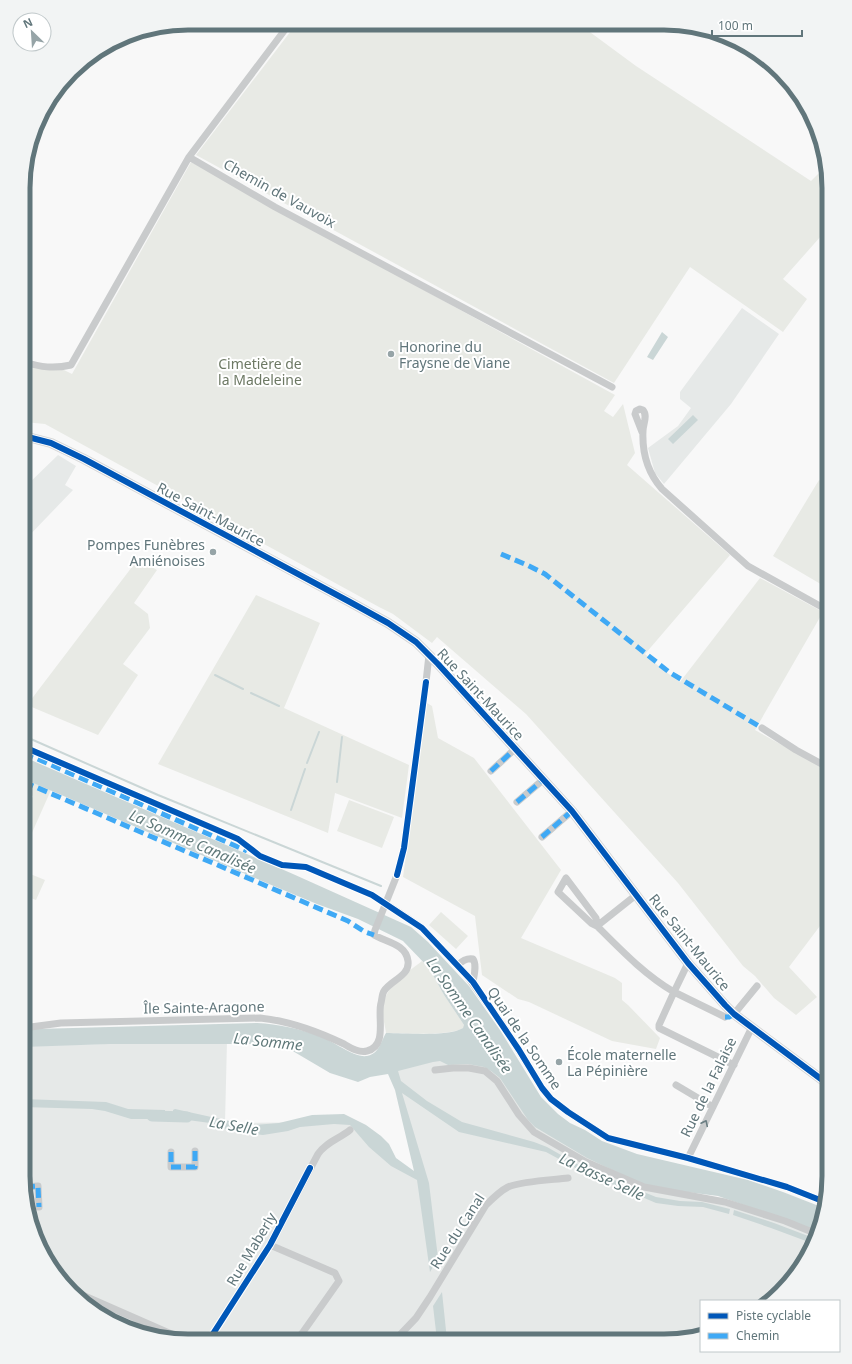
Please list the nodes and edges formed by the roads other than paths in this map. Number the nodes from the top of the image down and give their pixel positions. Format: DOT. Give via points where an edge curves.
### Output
graph roads {
  1 [pos="285,30"];
  2 [pos="189,157"];
  3 [pos="30,364"];
  4 [pos="612,387"];
  5 [pos="642,432"];
  6 [pos="30,438"];
  7 [pos="822,607"];
  8 [pos="429,655"];
  9 [pos="426,682"];
  10 [pos="762,728"];
  11 [pos="516,748"];
  12 [pos="822,764"];
  13 [pos="491,771"];
  14 [pos="544,779"];
  15 [pos="517,802"];
  16 [pos="572,811"];
  17 [pos="542,837"];
  18 [pos="397,875"];
  19 [pos="636,895"];
  20 [pos="384,907"];
  21 [pos="597,926"];
  22 [pos="688,963"];
  23 [pos="458,966"];
  24 [pos="473,982"];
  25 [pos="757,986"];
  26 [pos="674,992"];
  27 [pos="734,1014"];
  28 [pos="724,1017"];
  29 [pos="30,1027"];
  30 [pos="752,1027"];
  31 [pos="734,1065"];
  32 [pos="435,1070"];
  33 [pos="822,1080"];
  34 [pos="676,1085"];
  35 [pos="713,1107"];
  36 [pos="350,1130"];
  37 [pos="195,1151"];
  38 [pos="171,1152"];
  39 [pos="688,1158"];
  40 [pos="568,1178"];
  41 [pos="30,1187"];
  42 [pos="820,1200"];
  43 [pos="39,1207"];
  44 [pos="812,1232"];
  45 [pos="270,1245"];
  46 [pos="86,1297"];
  47 [pos="169,1333"];
  48 [pos="213,1334"];
  49 [pos="301,1334"];
  50 [pos="401,1334"];
  1 -- 2 [label="street"];
  2 -- 3 [label="street" via="71,365 56,368"];
  2 -- 4 [label="street, Chemin de Vauvoix" via="275,207"];
  5 -- 7 [label="street" via="646,461 662,489 748,566"];
  6 -- 8 [label="street, Rue Saint-Maurice" via="51,443 84,459 355,605 388,623 416,642"];
  8 -- 9 [label="street"];
  8 -- 11 [label="street, Rue Saint-Maurice"];
  10 -- 12 [label="street"];
  11 -- 13 [label="street"];
  11 -- 14 [label="street, Rue Saint-Maurice"];
  14 -- 15 [label="street"];
  14 -- 16 [label="street, Rue Saint-Maurice"];
  16 -- 17 [label="street"];
  16 -- 19 [label="street, Rue Saint-Maurice"];
  18 -- 20 [label="street"];
  19 -- 21 [label="street"];
  19 -- 22 [label="street, Rue Saint-Maurice"];
  20 -- 23 [label="street, Quai de la Somme" via="422,928"];
  20 -- 29 [label="street, Île Sainte-Aragone" via="374,935 402,949 407,956 408,968 384,991 380,1006 381,1030 376,1045 366,1052 302,1026 260,1018 61,1023"];
  21 -- 21 [label="street" via="558,892 566,878 596,918"];
  21 -- 26 [label="street" via="644,971"];
  22 -- 26 [label="street, Rue Saint-Maurice"];
  22 -- 27 [label="street, Rue Saint-Maurice"];
  23 -- 24 [label="street, Quai de la Somme"];
  23 -- 24 [label="street" via="469,958 473,959"];
  24 -- 39 [label="street, Quai de la Somme" via="551,1099 608,1138"];
  25 -- 27 [label="street"];
  26 -- 28 [label="street, Rue Saint-Maurice"];
  26 -- 31 [label="street" via="659,1028"];
  27 -- 30 [label="street, Rue Saint-Maurice"];
  30 -- 31 [label="street, Rue de la Falaise"];
  30 -- 33 [label="street, Rue Saint-Maurice"];
  31 -- 35 [label="street, Rue de la Falaise"];
  32 -- 44 [label="street" via="469,1068 485,1071 497,1081 519,1115 534,1132 594,1165 644,1187 725,1202"];
  34 -- 35 [label="street"];
  39 -- 35 [label="street, Rue de la Falaise, one-way"];
  36 -- 45 [label="street, Rue Maberly" via="341,1138 323,1146"];
  37 -- 38 [label="street" via="195,1167 171,1167"];
  39 -- 42 [label="street, Quai de la Somme" via="787,1187"];
  40 -- 50 [label="street, Rue du Canal" via="520,1184 509,1187 494,1197 486,1205 416,1318"];
  41 -- 43 [label="street" via="38,1186"];
  45 -- 48 [label="street, Rue Maberly"];
  45 -- 49 [label="street" via="335,1273 339,1278"];
  46 -- 47 [label="street"];
}
